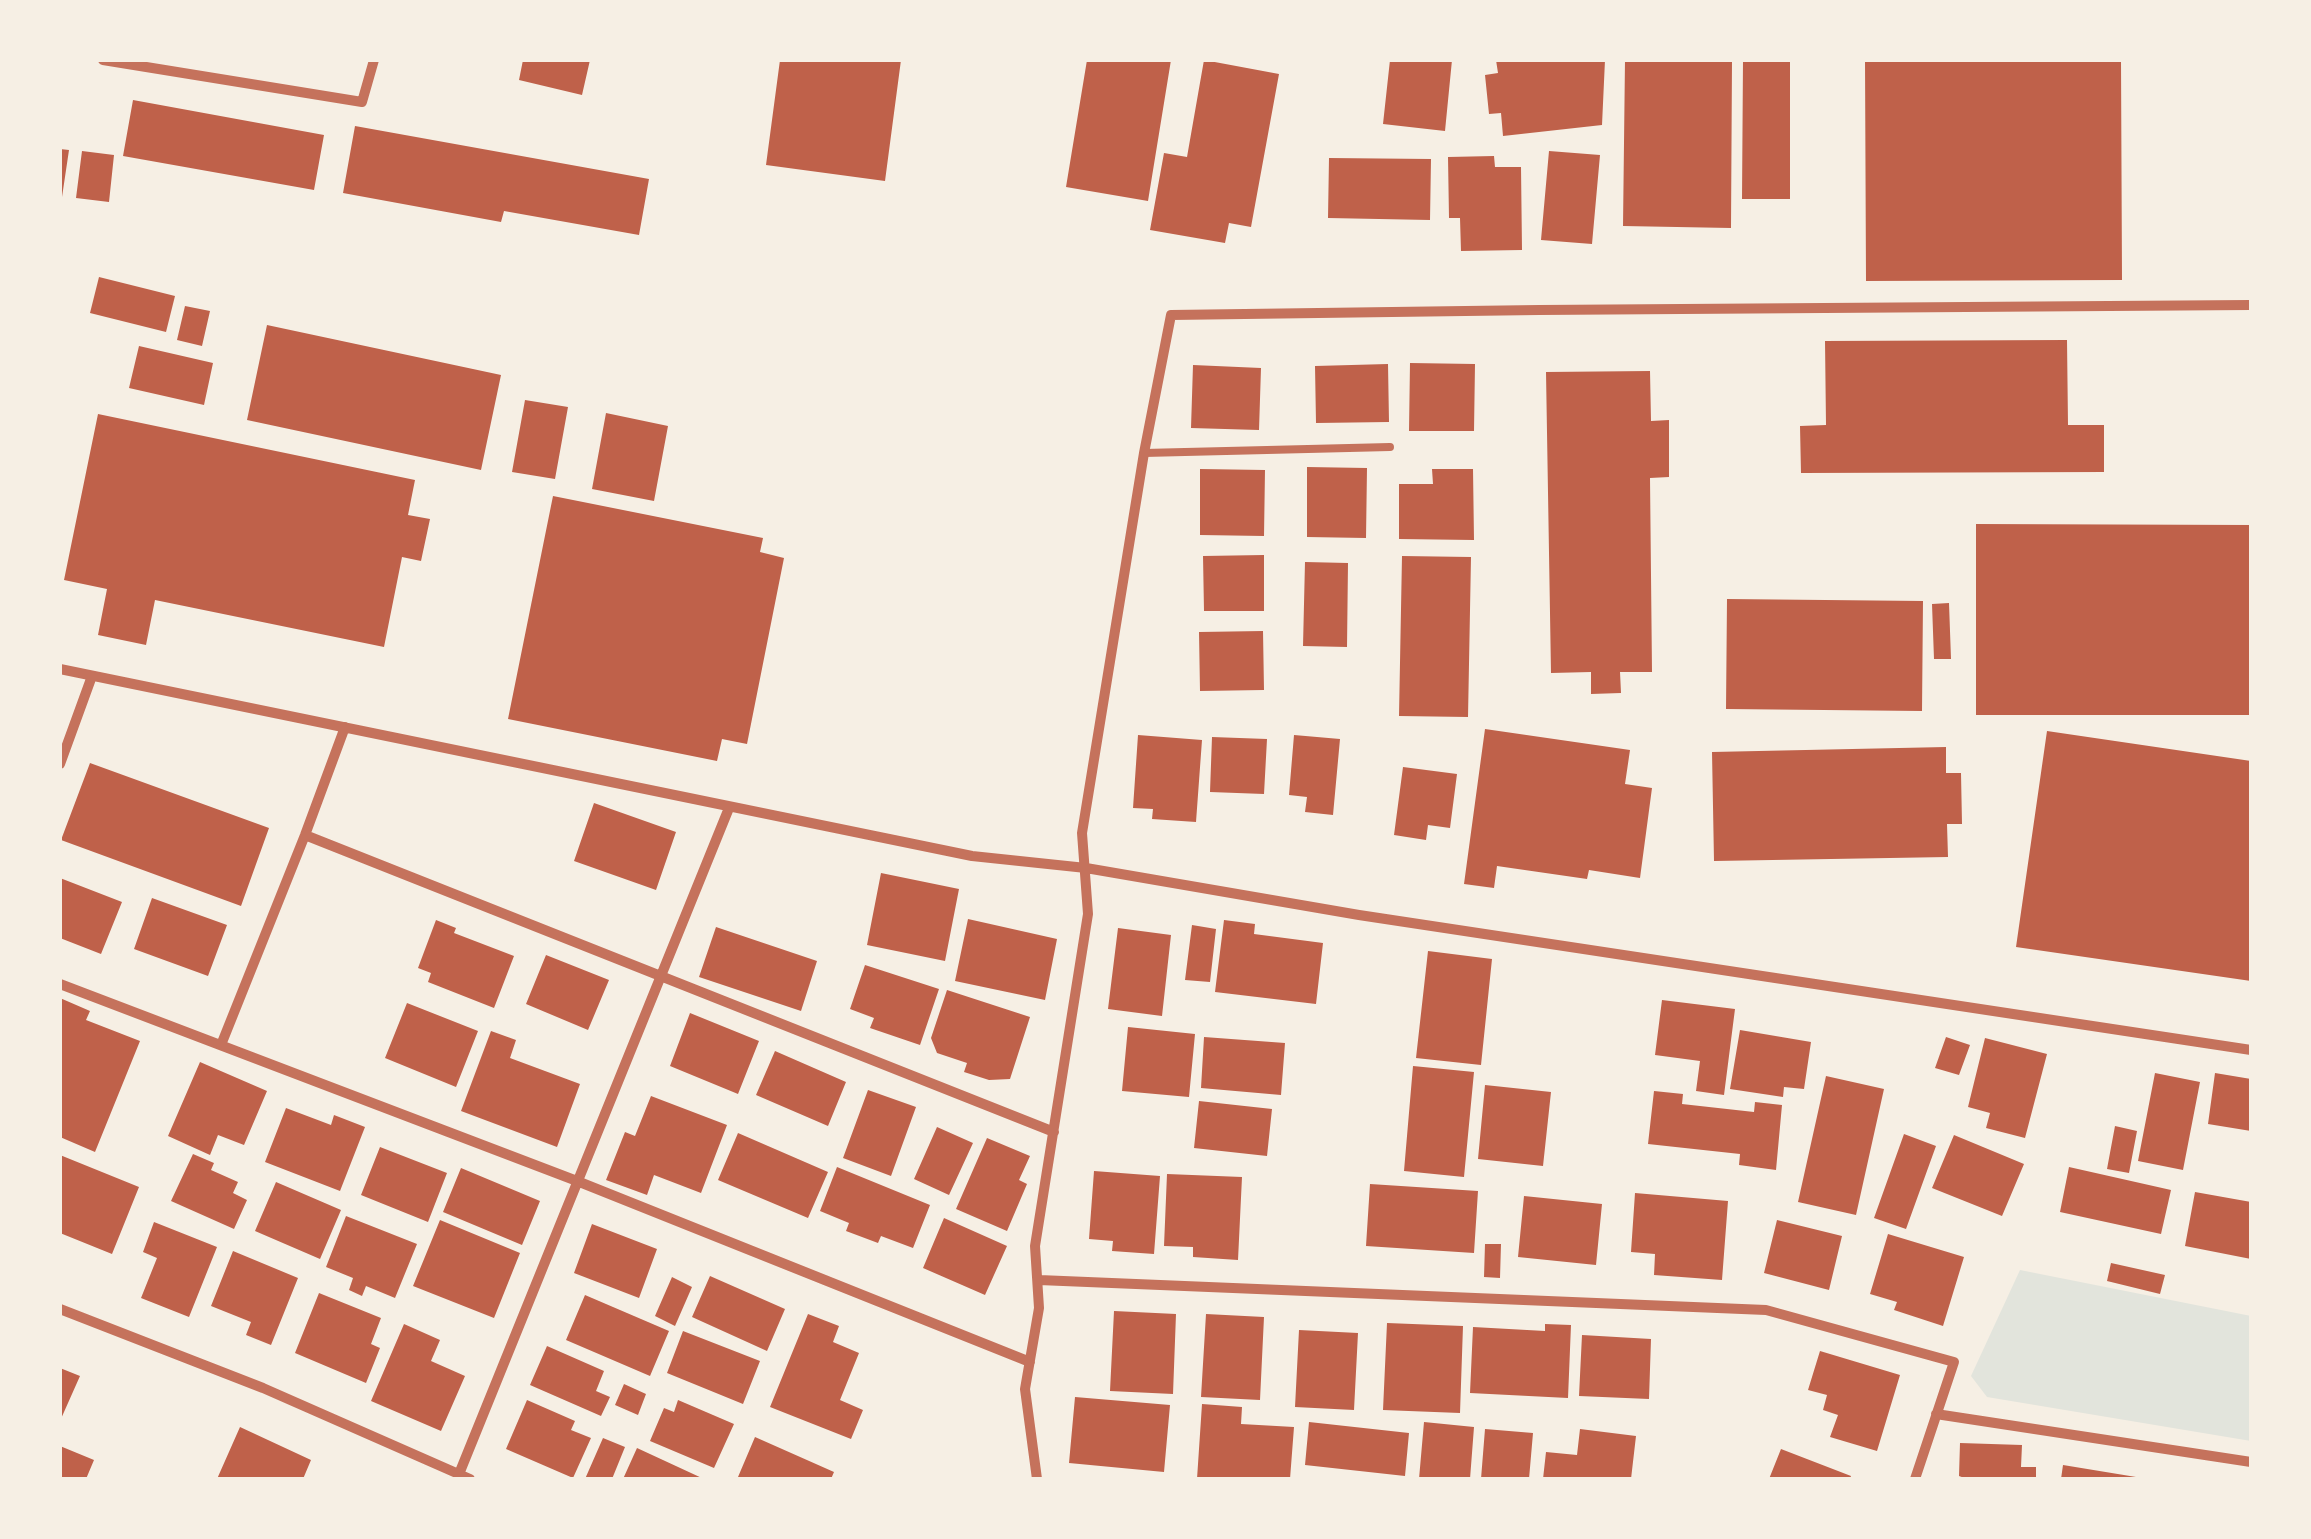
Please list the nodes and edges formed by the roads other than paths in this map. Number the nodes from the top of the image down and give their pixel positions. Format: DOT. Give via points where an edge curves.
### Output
graph roads {
  1 [pos="103,60"];
  2 [pos="374,60"];
  3 [pos="2251,305"];
  4 [pos="1390,447"];
  5 [pos="1144,453"];
  6 [pos="60,669"];
  7 [pos="92,676"];
  8 [pos="345,727"];
  9 [pos="60,764"];
  10 [pos="730,808"];
  11 [pos="306,835"];
  12 [pos="1086,868"];
  13 [pos="660,976"];
  14 [pos="60,984"];
  15 [pos="221,1045"];
  16 [pos="2251,1050"];
  17 [pos="1054,1132"];
  18 [pos="577,1181"];
  19 [pos="1039,1280"];
  20 [pos="60,1309"];
  21 [pos="1030,1362"];
  22 [pos="1936,1414"];
  23 [pos="2251,1462"];
  24 [pos="465,1477"];
  25 [pos="1037,1479"];
  26 [pos="1914,1479"];
  1 -- 2 [label="street" via="362,102"];
  3 -- 5 [label="street" via="1171,315"];
  4 -- 5 [label="lane"];
  5 -- 12 [label="street" via="1082,833"];
  6 -- 7 [label="street"];
  7 -- 8 [label="street"];
  7 -- 9 [label="street"];
  8 -- 10 [label="street"];
  8 -- 11 [label="street"];
  10 -- 12 [label="street" via="972,856"];
  10 -- 13 [label="street"];
  11 -- 13 [label="street"];
  11 -- 15 [label="street"];
  12 -- 16 [label="street"];
  12 -- 17 [label="street" via="1088,914"];
  13 -- 17 [label="street"];
  13 -- 18 [label="street"];
  14 -- 15 [label="street"];
  15 -- 18 [label="street"];
  17 -- 19 [label="street" via="1035,1246"];
  18 -- 21 [label="street"];
  18 -- 24 [label="street"];
  19 -- 21 [label="street"];
  19 -- 22 [label="street" via="1766,1310 1954,1362"];
  20 -- 24 [label="street"];
  21 -- 25 [label="street" via="1025,1389"];
  22 -- 23 [label="street"];
  22 -- 26 [label="street"];
}
